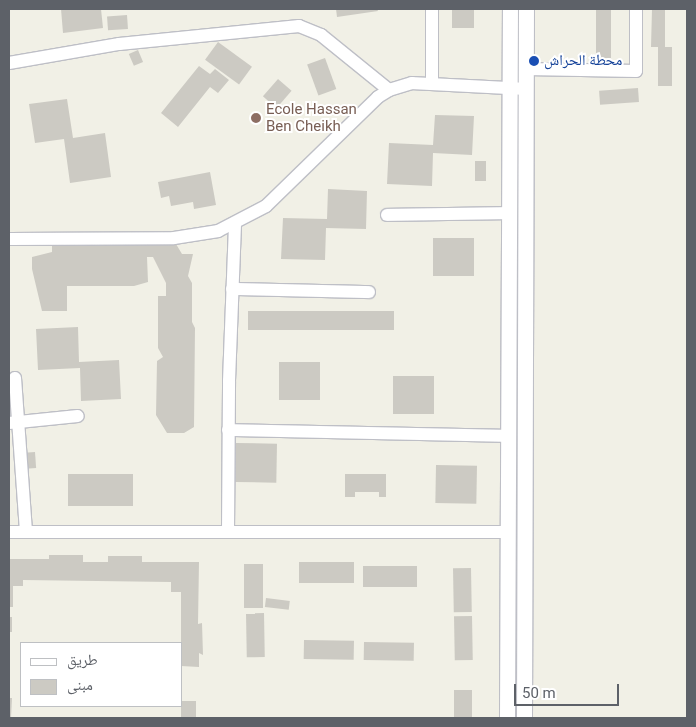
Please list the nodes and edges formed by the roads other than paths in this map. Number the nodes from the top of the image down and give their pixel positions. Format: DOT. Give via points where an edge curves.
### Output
graph roads {
  1 [pos="432,9"];
  2 [pos="510,9"];
  3 [pos="526,9"];
  4 [pos="636,9"];
  5 [pos="9,63"];
  6 [pos="526,69"];
  7 [pos="432,84"];
  8 [pos="509,88"];
  9 [pos="526,89"];
  10 [pos="390,90"];
  11 [pos="508,213"];
  12 [pos="387,216"];
  13 [pos="235,225"];
  14 [pos="9,239"];
  15 [pos="232,289"];
  16 [pos="370,292"];
  17 [pos="15,378"];
  18 [pos="78,416"];
  19 [pos="14,423"];
  20 [pos="228,430"];
  21 [pos="507,436"];
  22 [pos="9,532"];
  23 [pos="26,532"];
  24 [pos="228,532"];
  25 [pos="506,532"];
  26 [pos="507,718"];
  27 [pos="524,718"];
  1 -- 7 [label="street"];
  2 -- 8 [label="street"];
  3 -- 6 [label="street"];
  4 -- 6 [label="street" via="636,72"];
  5 -- 10 [label="street" via="118,44 299,26 320,35"];
  6 -- 9 [label="street"];
  7 -- 8 [label="street"];
  7 -- 10 [label="street" via="400,85"];
  8 -- 9 [label="street"];
  8 -- 11 [label="street"];
  9 -- 27 [label="street"];
  10 -- 13 [label="street" via="378,97 266,206"];
  11 -- 12 [label="street"];
  11 -- 21 [label="street"];
  13 -- 14 [label="street" via="202,235 174,238"];
  13 -- 15 [label="street"];
  15 -- 16 [label="street"];
  15 -- 20 [label="street"];
  17 -- 19 [label="street"];
  18 -- 19 [label="street"];
  19 -- 23 [label="street"];
  20 -- 21 [label="street"];
  20 -- 24 [label="street"];
  21 -- 25 [label="street"];
  22 -- 23 [label="street"];
  23 -- 24 [label="street"];
  24 -- 25 [label="street"];
  25 -- 26 [label="street"];
}
